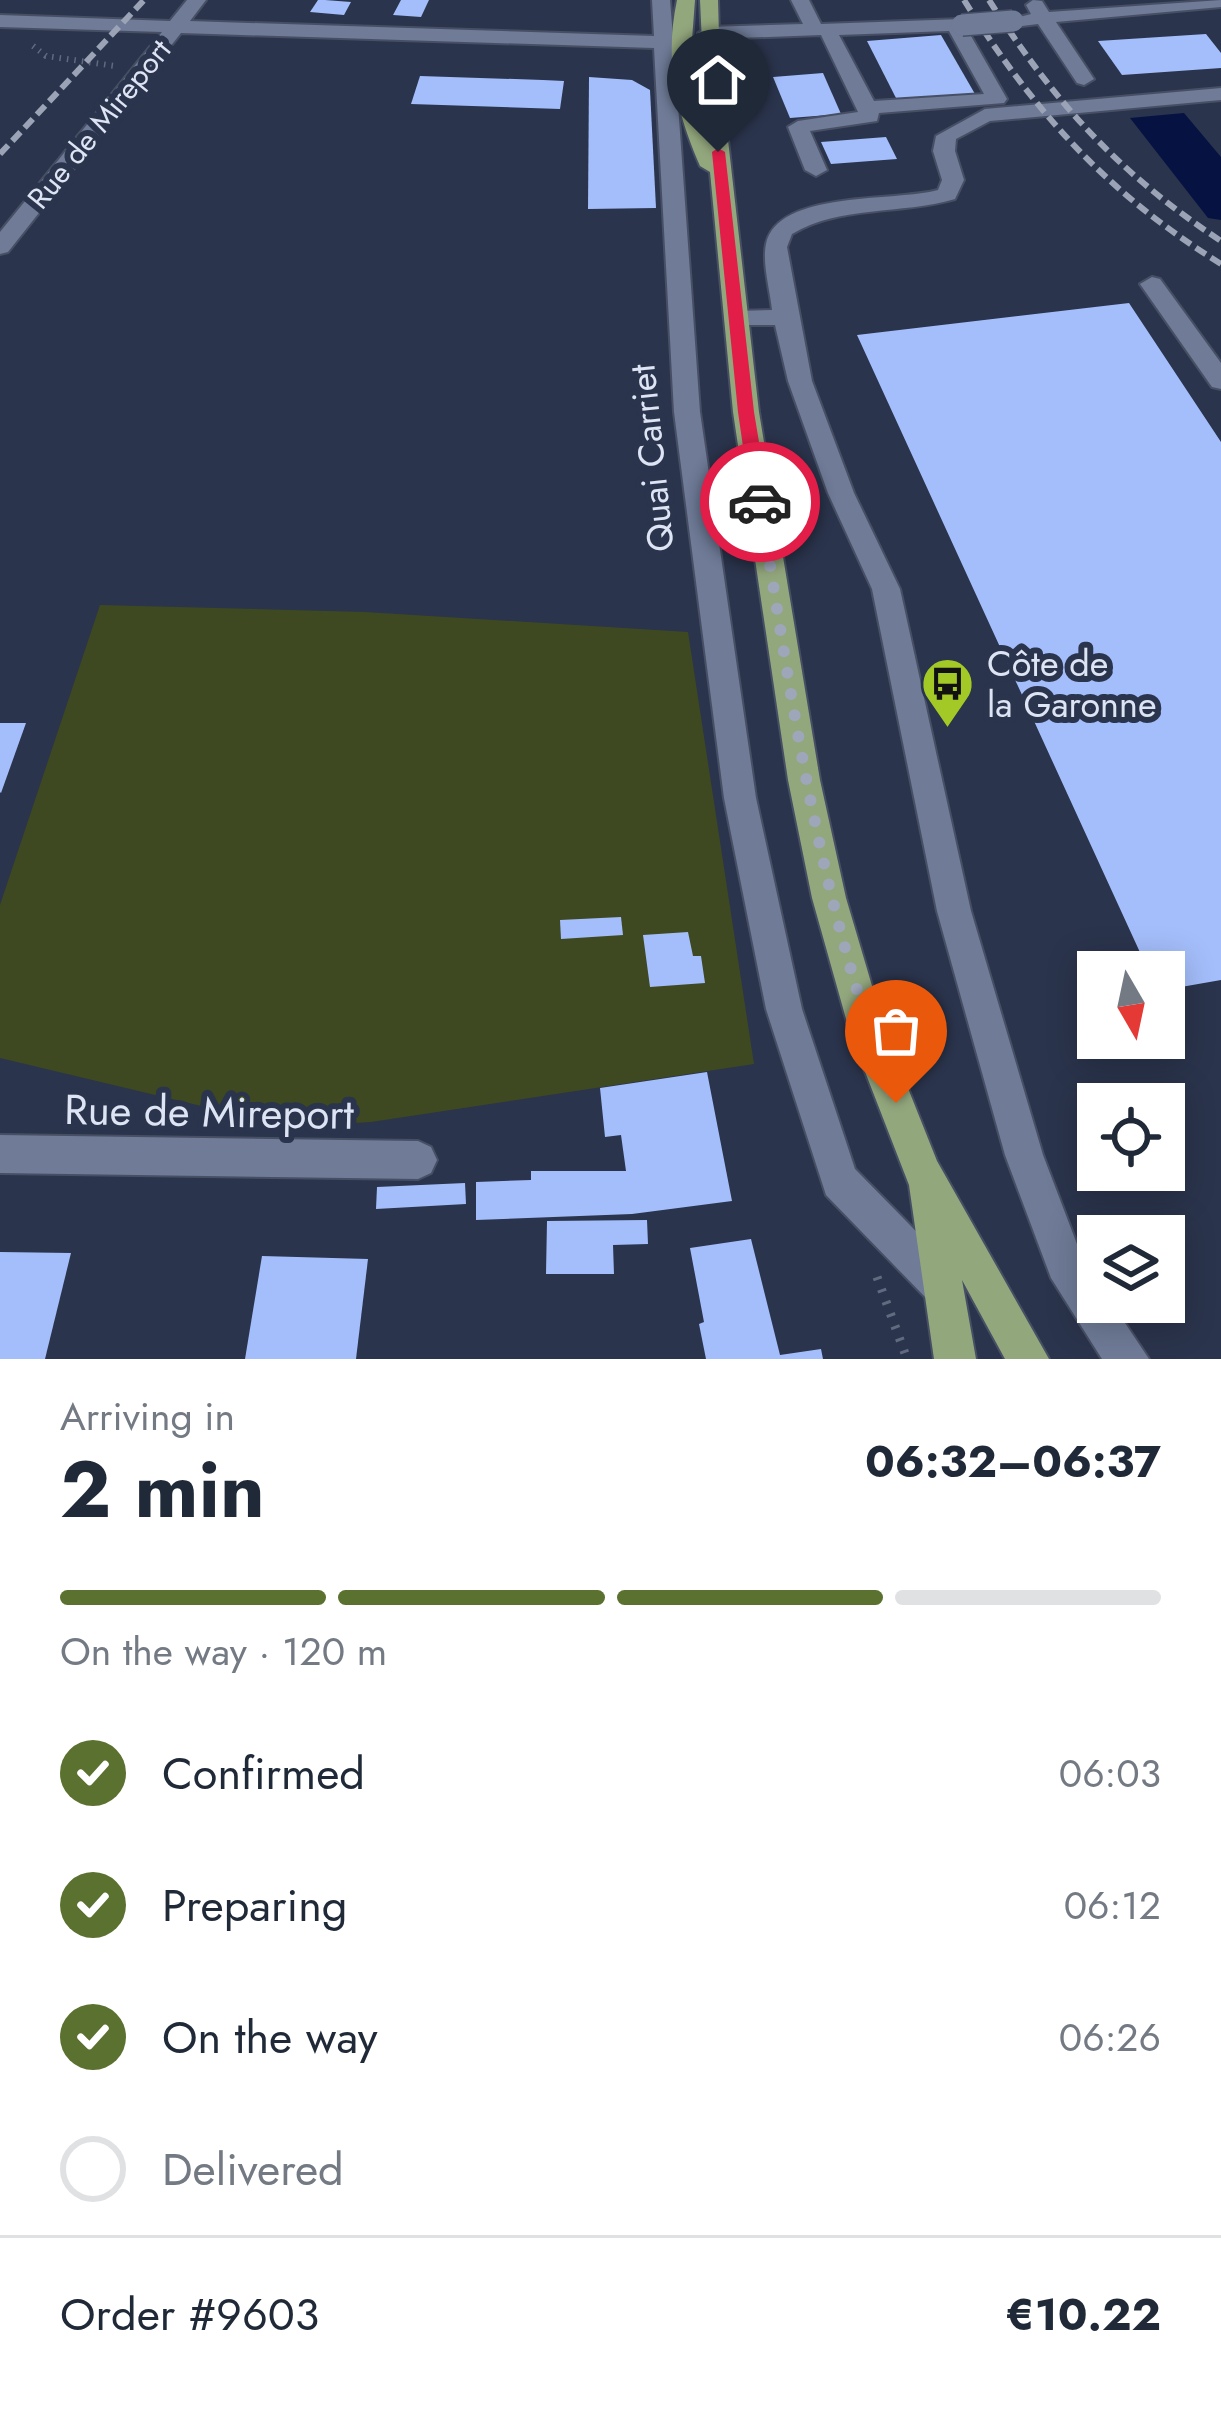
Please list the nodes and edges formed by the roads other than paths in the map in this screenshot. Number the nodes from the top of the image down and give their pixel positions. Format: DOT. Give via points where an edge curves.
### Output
graph roads {
  1 [pos="197,0"];
  2 [pos="661,0"];
  3 [pos="686,0"];
  4 [pos="709,0"];
  5 [pos="800,0"];
  6 [pos="923,0"];
  7 [pos="1032,0"];
  8 [pos="1221,1"];
  9 [pos="1188,4"];
  10 [pos="1044,19"];
  11 [pos="0,21"];
  12 [pos="952,25"];
  13 [pos="177,29"];
  14 [pos="1221,29"];
  15 [pos="821,30"];
  16 [pos="708,38"];
  17 [pos="671,43"];
  18 [pos="1084,79"];
  19 [pos="1221,94"];
  20 [pos="867,108"];
  21 [pos="816,170"];
  22 [pos="723,194"];
  23 [pos="0,247"];
  24 [pos="1152,284"];
  25 [pos="785,317"];
  26 [pos="736,318"];
  27 [pos="1221,380"];
  28 [pos="0,1154"];
  29 [pos="418,1160"];
  30 [pos="923,1173"];
  31 [pos="940,1284"];
  32 [pos="955,1359"];
  33 [pos="1028,1359"];
  34 [pos="1128,1359"];
  1 -- 13 [label="street, Rue de Mireport"];
  2 -- 17 [label="street, Quai Carriet"];
  3 -- 17 [label="main road, Quai Carriet"];
  4 -- 16 [label="main road, Quai Carriet"];
  5 -- 15 [label="street"];
  6 -- 12 [label="street"];
  7 -- 10 [label="street"];
  8 -- 9 [label="street"];
  9 -- 10 [label="street"];
  9 -- 14 [label="street"];
  10 -- 12 [label="street, bridge"];
  10 -- 18 [label="street"];
  11 -- 13 [label="street"];
  12 -- 15 [label="street"];
  12 -- 20 [label="street" via="997,99"];
  13 -- 17 [label="street"];
  13 -- 23 [label="street, Rue de Mireport"];
  15 -- 16 [label="street"];
  15 -- 20 [label="street"];
  16 -- 17 [label="street"];
  16 -- 22 [label="main road, Quai Carriet"];
  17 -- 22 [label="main road, Quai Carriet" via="683,105"];
  17 -- 31 [label="street, Quai Carriet" via="687,412 740,798 784,1009 840,1180"];
  19 -- 25 [label="street" via="971,119 943,142 953,180 947,194 815,211 782,230 776,247"];
  20 -- 21 [label="street" via="870,117 797,127"];
  22 -- 26 [label="main road, Quai Carriet"];
  24 -- 27 [label="street"];
  25 -- 26 [label="street"];
  25 -- 34 [label="street" via="800,381 886,590 954,911 1024,1155 1065,1264"];
  26 -- 30 [label="main road, Quai Carriet" via="829,898 868,1033"];
  28 -- 29 [label="street, Rue de Mireport"];
  30 -- 31 [label="main road, Quai Carriet"];
  30 -- 33 [label="main road, Quai Carriet"];
  31 -- 32 [label="main road, Quai Carriet"];
}
